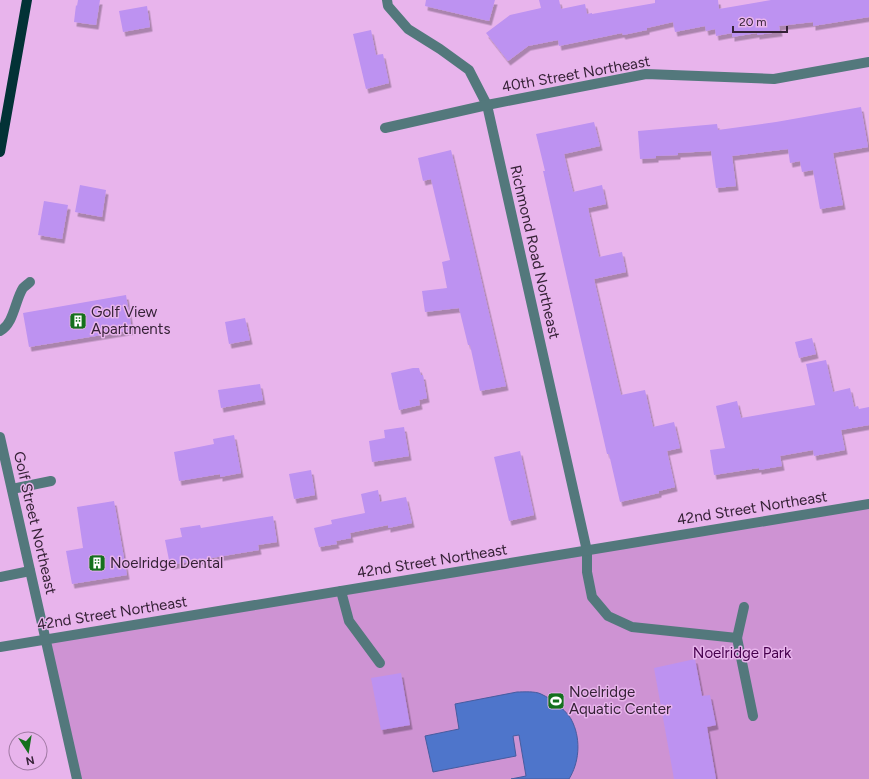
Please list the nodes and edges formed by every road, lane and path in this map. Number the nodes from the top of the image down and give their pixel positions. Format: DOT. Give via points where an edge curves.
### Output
graph roads {
  1 [pos="27,0"];
  2 [pos="387,0"];
  3 [pos="869,62"];
  4 [pos="487,105"];
  5 [pos="385,128"];
  6 [pos="0,152"];
  7 [pos="30,282"];
  8 [pos="0,331"];
  9 [pos="0,437"];
  10 [pos="51,481"];
  11 [pos="12,489"];
  12 [pos="869,504"];
  13 [pos="587,551"];
  14 [pos="30,570"];
  15 [pos="0,577"];
  16 [pos="341,591"];
  17 [pos="744,607"];
  18 [pos="737,638"];
  19 [pos="46,639"];
  20 [pos="0,647"];
  21 [pos="380,663"];
  22 [pos="753,716"];
  23 [pos="77,779"];
  1 -- 6 [label="main road"];
  2 -- 4 [label="street, Richmond Road Northeast" via="388,6 408,29 469,70"];
  3 -- 4 [label="street, 40th Street Northeast" via="774,79 646,74"];
  4 -- 5 [label="street, 40th Street Northeast"];
  4 -- 13 [label="street, Richmond Road Northeast"];
  7 -- 8 [label="street" via="23,288 12,316"];
  9 -- 11 [label="street, Golf Street Northeast"];
  10 -- 11 [label="street"];
  11 -- 14 [label="street, Golf Street Northeast"];
  12 -- 13 [label="street, 42nd Street Northeast"];
  13 -- 16 [label="street, 42nd Street Northeast"];
  13 -- 18 [label="street, Richmond Road Northeast" via="587,572 592,597 608,616 632,628"];
  14 -- 15 [label="street"];
  14 -- 19 [label="street, Golf Street Northeast"];
  16 -- 19 [label="street, 42nd Street Northeast"];
  16 -- 21 [label="street" via="349,620"];
  17 -- 18 [label="street"];
  18 -- 22 [label="street"];
  19 -- 20 [label="street, 42nd Street Northeast"];
  19 -- 23 [label="street, Golf Street Northeast"];
}
